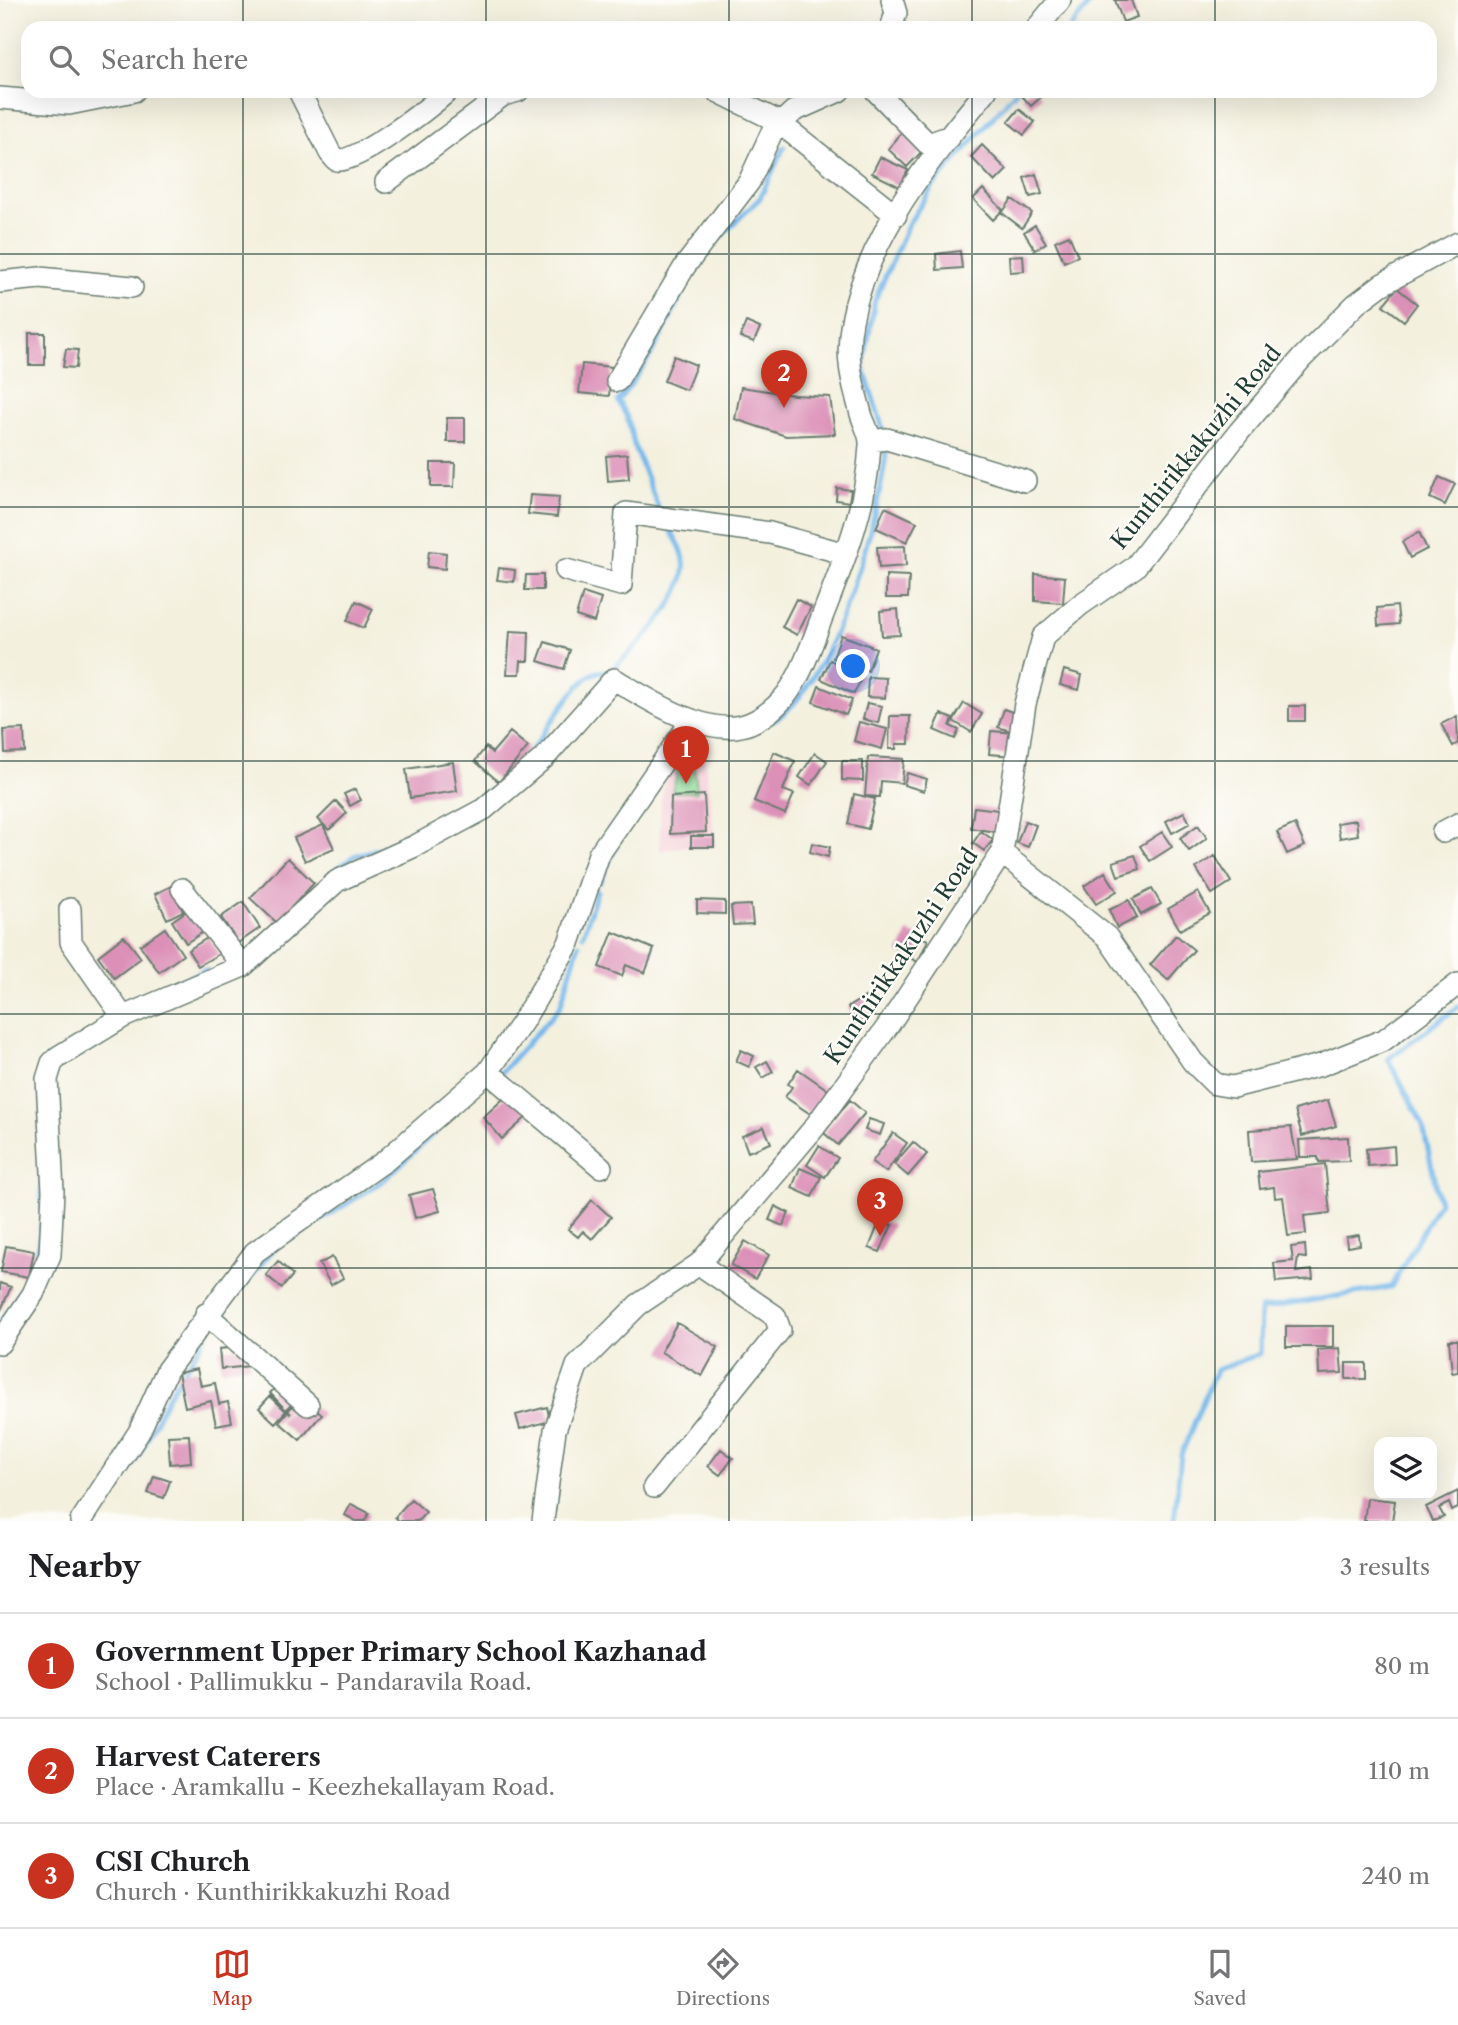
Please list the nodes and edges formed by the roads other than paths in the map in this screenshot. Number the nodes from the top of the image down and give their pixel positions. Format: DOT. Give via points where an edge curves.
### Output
graph roads {
  1 [pos="892,0"];
  2 [pos="1060,0"];
  3 [pos="893,21"];
  4 [pos="1043,21"];
  5 [pos="0,98"];
  6 [pos="99,98"];
  7 [pos="302,98"];
  8 [pos="438,98"];
  9 [pos="499,98"];
  10 [pos="730,98"];
  11 [pos="822,98"];
  12 [pos="883,98"];
  13 [pos="980,98"];
  14 [pos="778,123"];
  15 [pos="948,136"];
  16 [pos="386,182"];
  17 [pos="896,215"];
  18 [pos="1458,243"];
  19 [pos="0,282"];
  20 [pos="132,287"];
  21 [pos="617,381"];
  22 [pos="870,441"];
  23 [pos="1025,481"];
  24 [pos="846,554"];
  25 [pos="566,570"];
  26 [pos="697,721"];
  27 [pos="1002,853"];
  28 [pos="182,889"];
  29 [pos="71,909"];
  30 [pos="243,966"];
  31 [pos="1458,984"];
  32 [pos="123,1017"];
  33 [pos="488,1072"];
  34 [pos="601,1167"];
  35 [pos="699,1264"];
  36 [pos="206,1314"];
  37 [pos="0,1343"];
  38 [pos="308,1405"];
  39 [pos="654,1488"];
  40 [pos="80,1521"];
  41 [pos="543,1521"];
  1 -- 3 [label="street"];
  2 -- 4 [label="street"];
  5 -- 6 [label="street" via="69,104"];
  7 -- 8 [label="street" via="330,153 342,161 364,151"];
  9 -- 16 [label="street"];
  10 -- 14 [label="street"];
  11 -- 14 [label="street"];
  12 -- 15 [label="street" via="929,144"];
  13 -- 15 [label="street"];
  14 -- 17 [label="street"];
  14 -- 21 [label="street" via="749,182 685,266"];
  15 -- 17 [label="street"];
  17 -- 22 [label="street" via="881,238 851,323 848,368"];
  18 -- 27 [label="street, Kunthirikkakuzhi Road" via="1356,304 1239,432 1135,567 1044,636 1025,704"];
  19 -- 20 [label="street" via="40,278"];
  22 -- 23 [label="street" via="887,439"];
  22 -- 24 [label="street" via="865,496"];
  24 -- 25 [label="street" via="769,533 626,513 621,585"];
  24 -- 26 [label="street" via="788,693 748,724 734,727"];
  26 -- 30 [label="street" via="614,679 545,757 484,810 337,881"];
  26 -- 33 [label="street" via="599,854 569,943"];
  27 -- 31 [label="street" via="1107,937 1193,1062 1215,1084 1233,1087 1321,1065 1384,1040"];
  27 -- 35 [label="street, Kunthirikkakuzhi Road" via="814,1128"];
  28 -- 30 [label="street"];
  29 -- 32 [label="street" via="71,942"];
  30 -- 32 [label="street"];
  32 -- 37 [label="street" via="58,1057 49,1071 50,1255 33,1294"];
  33 -- 34 [label="street"];
  33 -- 36 [label="street" via="385,1161 255,1252"];
  35 -- 39 [label="street" via="775,1316 780,1330"];
  35 -- 41 [label="street, Kunthirikkakuzhi Road" via="638,1304 578,1366 555,1430"];
  36 -- 38 [label="street"];
  36 -- 40 [label="street" via="167,1370 139,1432"];
}
